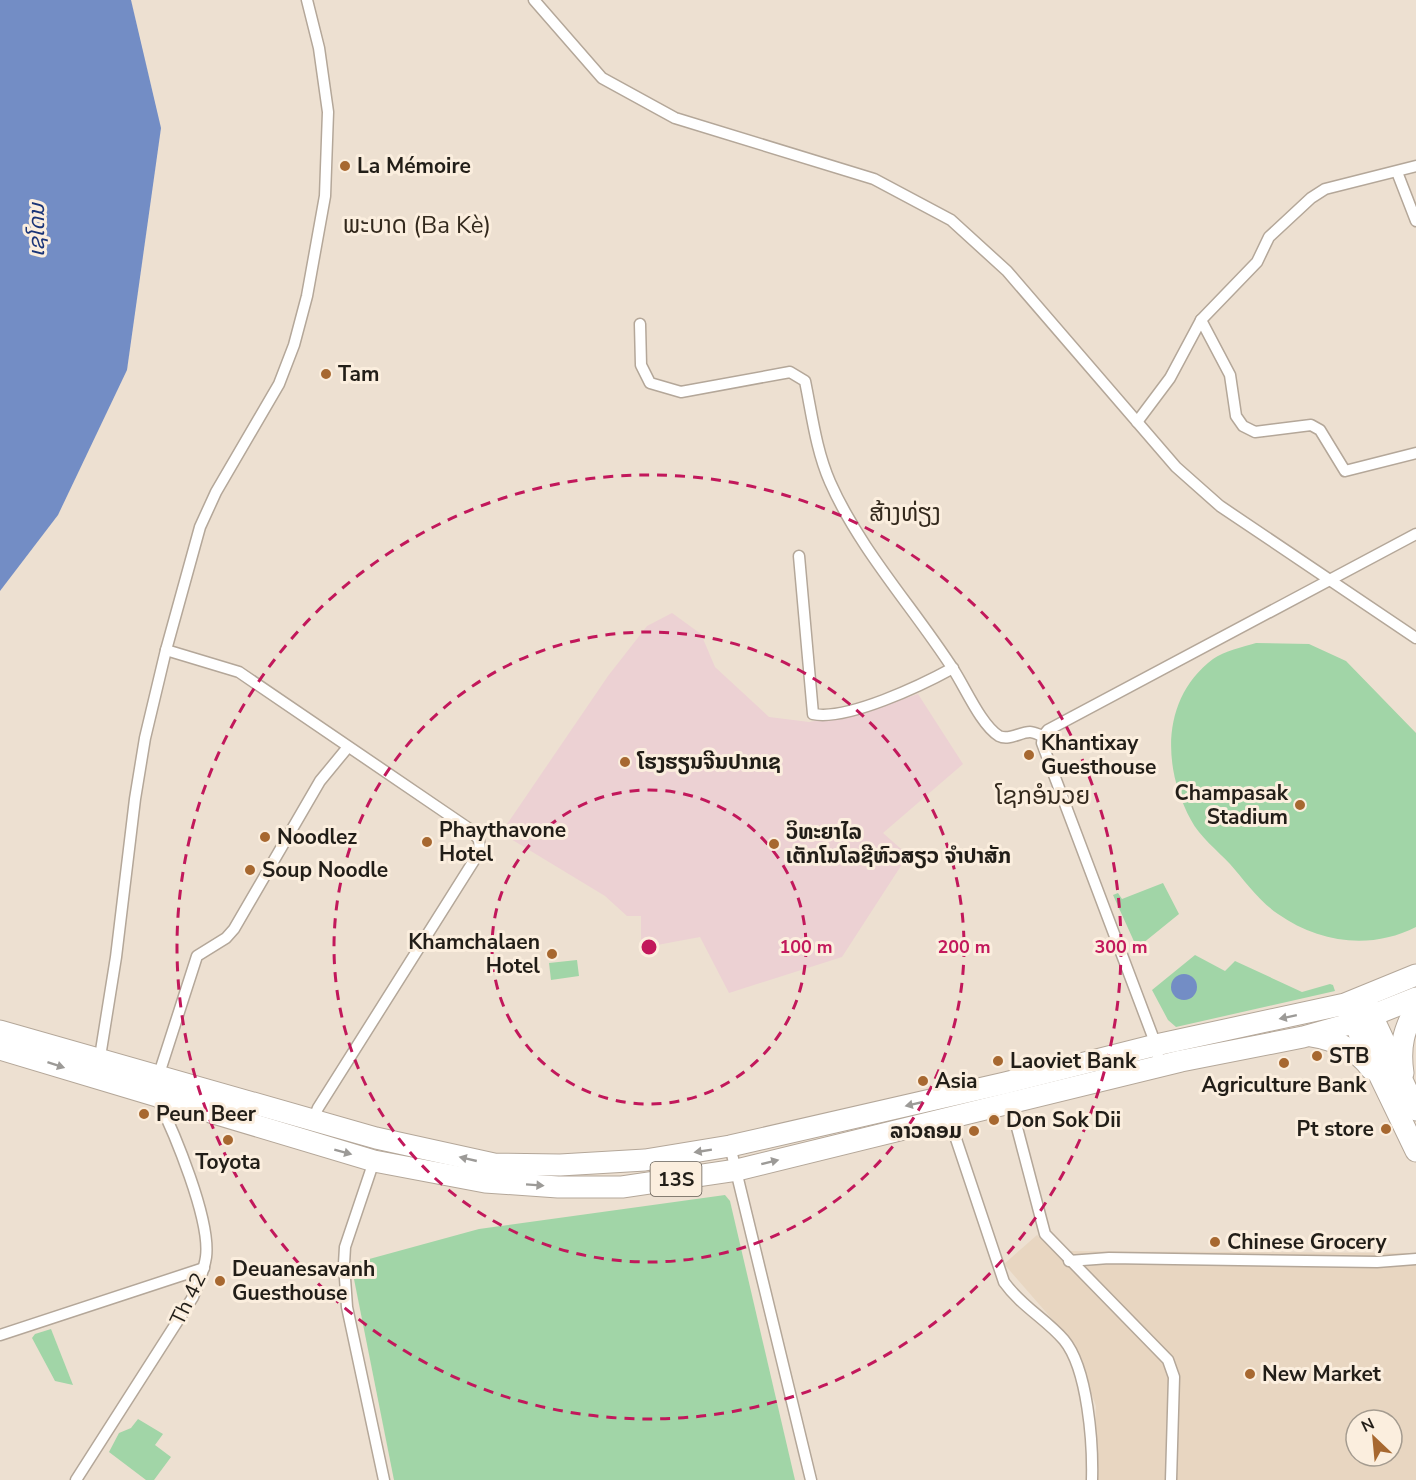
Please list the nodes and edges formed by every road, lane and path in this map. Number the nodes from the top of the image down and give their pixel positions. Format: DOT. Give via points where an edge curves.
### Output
graph roads {
  1 [pos="307,0"];
  2 [pos="534,0"];
  3 [pos="1416,166"];
  4 [pos="1397,172"];
  5 [pos="1416,221"];
  6 [pos="1202,320"];
  7 [pos="640,324"];
  8 [pos="1137,422"];
  9 [pos="1416,453"];
  10 [pos="1416,534"];
  11 [pos="799,556"];
  12 [pos="1328,579"];
  13 [pos="1416,638"];
  14 [pos="166,651"];
  15 [pos="953,668"];
  16 [pos="1043,736"];
  17 [pos="348,747"];
  18 [pos="1416,975"];
  19 [pos="1416,998"];
  20 [pos="1416,1007"];
  21 [pos="1358,1010"];
  22 [pos="0,1031"];
  23 [pos="1308,1036"];
  24 [pos="1156,1045"];
  25 [pos="0,1049"];
  26 [pos="1160,1067"];
  27 [pos="97,1068"];
  28 [pos="158,1088"];
  29 [pos="1397,1091"];
  30 [pos="1008,1093"];
  31 [pos="1416,1110"];
  32 [pos="949,1118"];
  33 [pos="313,1121"];
  34 [pos="306,1142"];
  35 [pos="730,1146"];
  36 [pos="1416,1151"];
  37 [pos="374,1161"];
  38 [pos="736,1170"];
  39 [pos="1416,1259"];
  40 [pos="1069,1261"];
  41 [pos="204,1268"];
  42 [pos="0,1335"];
  43 [pos="76,1480"];
  44 [pos="384,1480"];
  45 [pos="811,1480"];
  46 [pos="1092,1480"];
  47 [pos="1171,1480"];
  1 -- 14 [label="street" via="328,112 325,196 307,296 279,384 200,526"];
  2 -- 8 [label="street" via="602,78 675,118 874,179 951,220 1006,271"];
  3 -- 4 [label="street"];
  4 -- 5 [label="street"];
  4 -- 6 [label="street" via="1325,189 1311,198 1269,237 1257,262"];
  6 -- 8 [label="street" via="1170,378"];
  6 -- 9 [label="street" via="1230,375 1236,416 1243,426 1255,432 1311,425 1320,430 1345,471"];
  7 -- 15 [label="street" via="641,365 650,383 681,392 790,372 805,381 818,452 843,509"];
  8 -- 12 [label="street" via="1176,467 1220,506"];
  10 -- 12 [label="street"];
  11 -- 15 [label="street" via="813,714 862,708 920,686"];
  12 -- 13 [label="street"];
  12 -- 16 [label="street"];
  14 -- 17 [label="street" via="239,672"];
  14 -- 27 [label="street" via="135,799 116,957"];
  15 -- 16 [label="street" via="985,722 998,735 1030,732"];
  16 -- 24 [label="street" via="1042,743"];
  17 -- 28 [label="street" via="320,781 234,929 197,956"];
  17 -- 33 [label="street" via="471,830 481,845"];
  18 -- 21 [label="highway, 13S"];
  19 -- 21 [label="highway, 13S"];
  20 -- 29 [label="highway" via="1403,1031"];
  21 -- 23 [label="highway, 13S"];
  21 -- 24 [label="highway, 13S, one-way"];
  21 -- 29 [label="highway"];
  22 -- 27 [label="highway, 13S"];
  23 -- 26 [label="highway, 13S"];
  23 -- 29 [label="highway" via="1330,1039 1362,1057"];
  24 -- 26 [label="street"];
  24 -- 30 [label="highway, 13S"];
  25 -- 27 [label="highway, 13S, one-way"];
  26 -- 30 [label="highway, 13S"];
  27 -- 28 [label="highway, 13S"];
  28 -- 33 [label="highway, 13S"];
  28 -- 34 [label="highway, 13S"];
  28 -- 41 [label="street, Th 42" via="191,1183 205,1238"];
  29 -- 31 [label="highway"];
  29 -- 36 [label="highway"];
  30 -- 32 [label="highway, 13S"];
  30 -- 35 [label="highway, 13S, one-way"];
  30 -- 40 [label="street" via="1040,1221 1045,1234"];
  38 -- 32 [label="highway, 13S, one-way"];
  32 -- 46 [label="street" via="1004,1282 1066,1343 1075,1360 1086,1409"];
  33 -- 34 [label="street"];
  35 -- 33 [label="highway, 13S, one-way" via="645,1160 494,1164"];
  34 -- 37 [label="highway, 13S, one-way"];
  35 -- 38 [label="street"];
  37 -- 38 [label="highway, 13S, one-way" via="485,1182 558,1187 622,1187"];
  37 -- 44 [label="street" via="345,1247 344,1264 347,1307"];
  38 -- 45 [label="street"];
  39 -- 40 [label="street"];
  40 -- 47 [label="street" via="1168,1360 1174,1377"];
  41 -- 42 [label="street"];
  41 -- 43 [label="street, Th 42" via="193,1297"];
}
